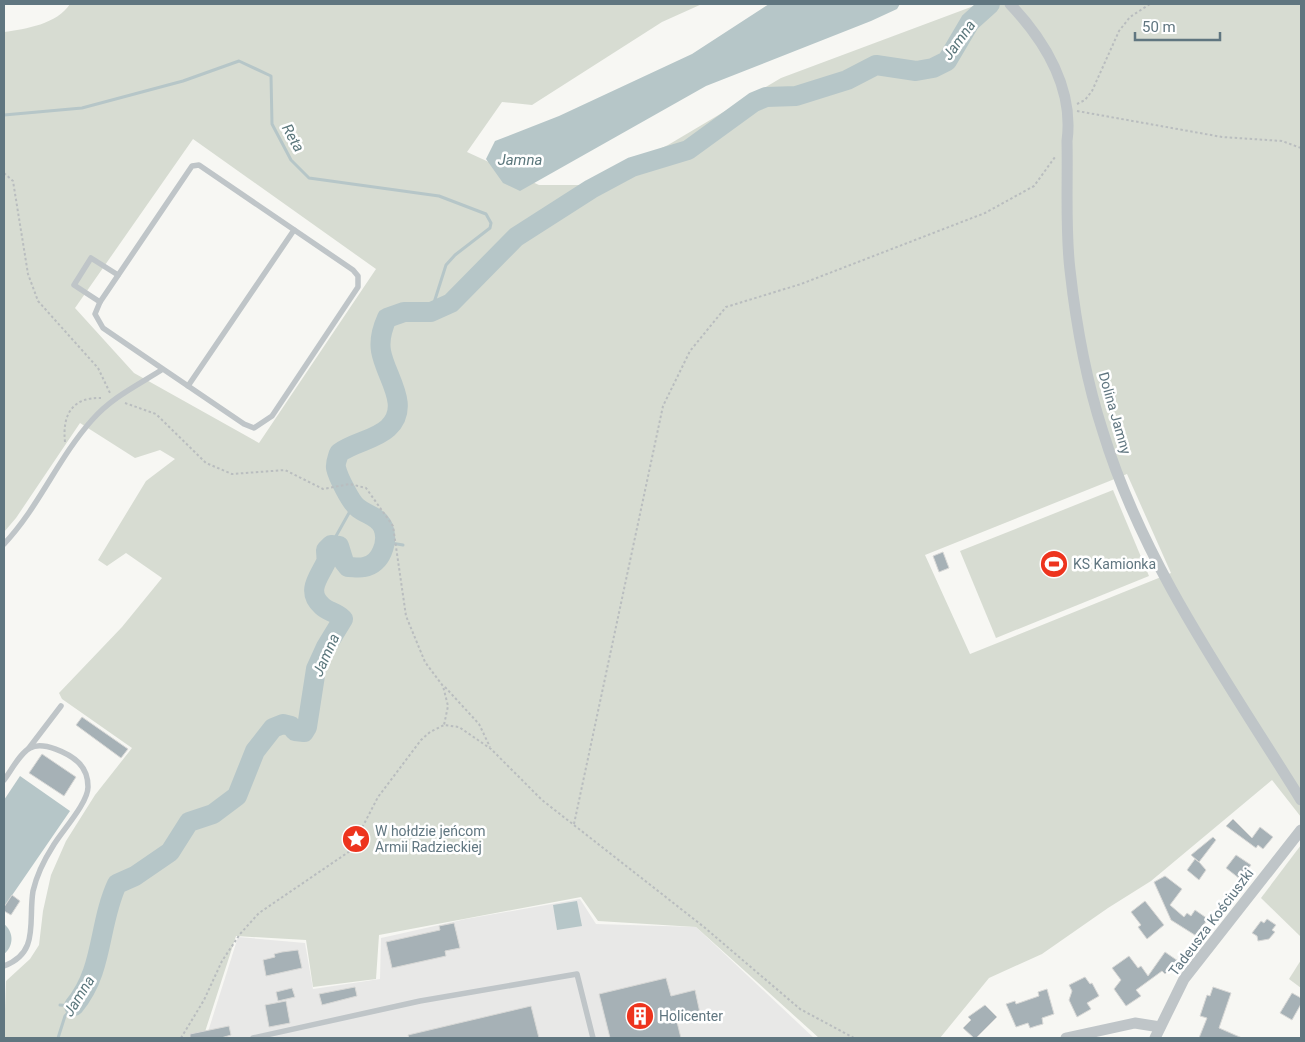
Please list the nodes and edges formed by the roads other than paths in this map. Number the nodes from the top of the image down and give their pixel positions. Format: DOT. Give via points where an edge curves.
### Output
graph roads {
  1 [pos="1010,4"];
  2 [pos="294,230"];
  3 [pos="118,275"];
  4 [pos="100,302"];
  5 [pos="163,369"];
  6 [pos="188,386"];
  7 [pos="4,544"];
  8 [pos="61,706"];
  9 [pos="29,748"];
  10 [pos="4,780"];
  11 [pos="1301,800"];
  12 [pos="1301,830"];
  13 [pos="4,966"];
  14 [pos="1160,1027"];
  15 [pos="253,1038"];
  16 [pos="593,1038"];
  17 [pos="1066,1038"];
  18 [pos="1155,1038"];
  1 -- 11 [label="street, Dolina Jamny" via="1038,37 1056,70 1068,109 1070,268 1083,353 1102,432 1120,483 1159,570"];
  2 -- 3 [label="lane" via="198,165 192,166"];
  2 -- 6 [label="lane"];
  2 -- 6 [label="lane" via="353,270 358,276 358,287 272,416 254,428"];
  3 -- 4 [label="lane"];
  3 -- 4 [label="lane" via="91,258 74,285"];
  4 -- 5 [label="lane" via="95,314 103,328"];
  5 -- 6 [label="lane"];
  5 -- 7 [label="lane" via="113,399 92,420 22,525"];
  8 -- 9 [label="lane"];
  9 -- 10 [label="lane"];
  9 -- 13 [label="lane" via="40,745 79,762 86,773 88,789 40,868 33,892 30,941 14,962"];
  12 -- 14 [label="street, Tadeusza Kościuszki" via="1184,979"];
  14 -- 17 [label="street" via="1135,1023"];
  14 -- 18 [label="street, Tadeusza Kościuszki"];
  15 -- 16 [label="lane" via="420,1001 577,974"];
}
